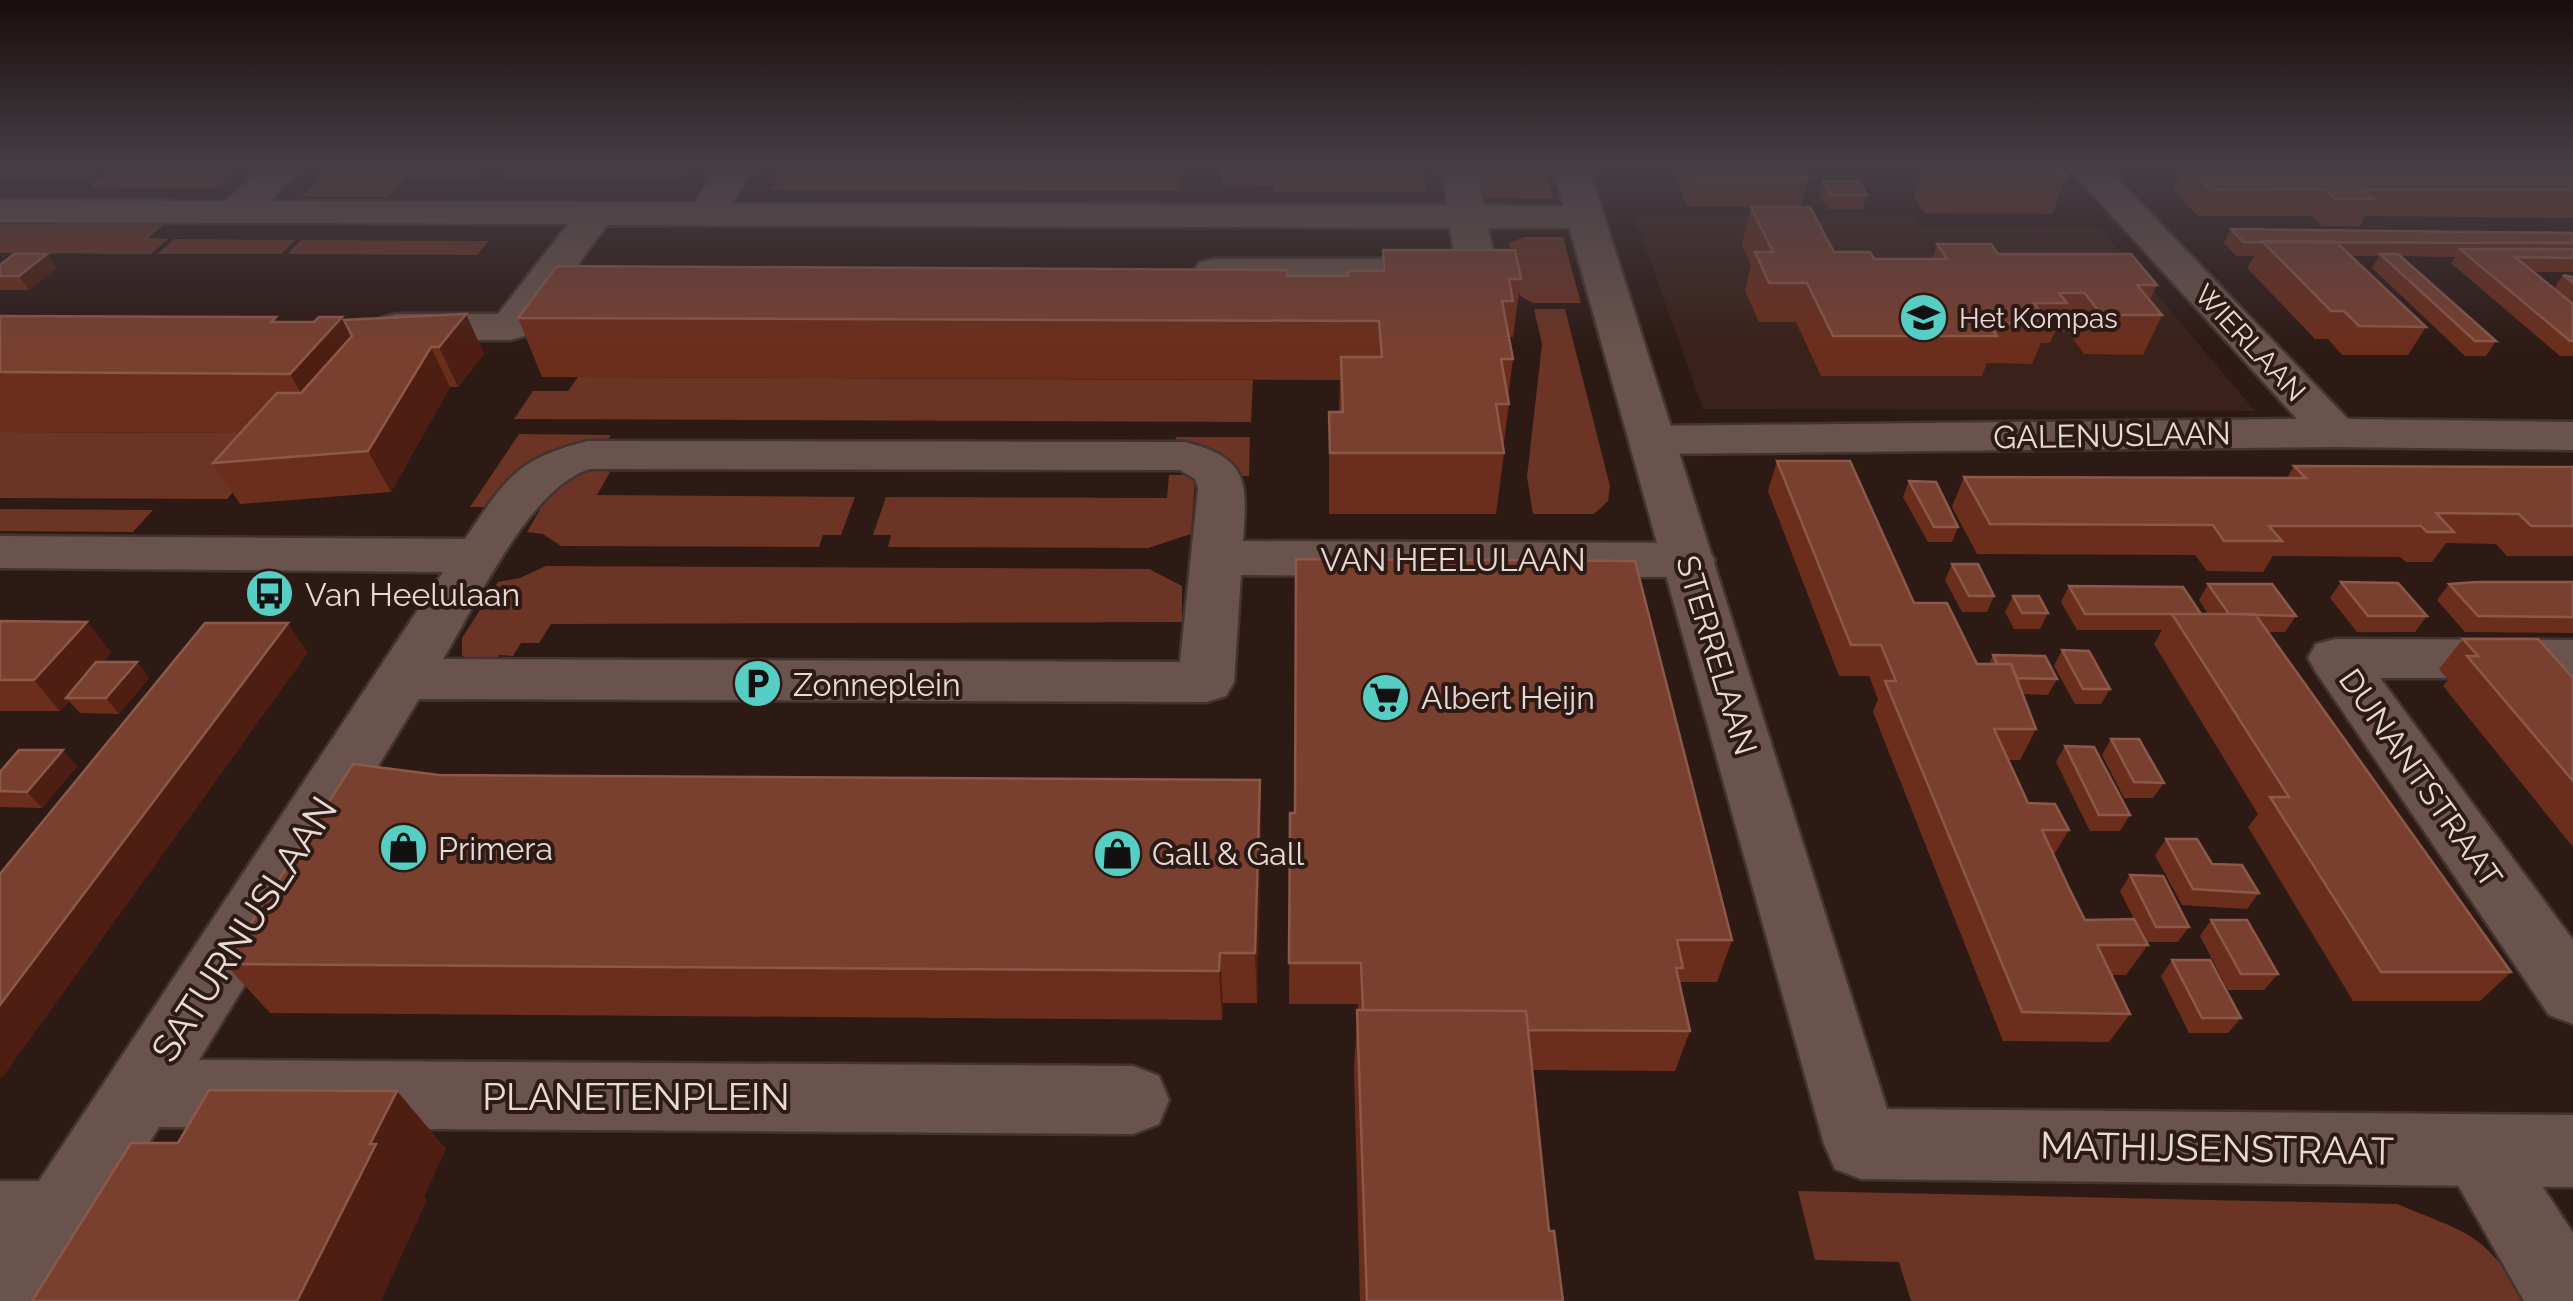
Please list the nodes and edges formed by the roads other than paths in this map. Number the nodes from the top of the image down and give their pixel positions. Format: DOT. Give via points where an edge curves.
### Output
graph roads {
  1 [pos="586,226"];
  2 [pos="1470,226"];
  3 [pos="1588,226"];
  4 [pos="2141,226"];
  5 [pos="553,270"];
  6 [pos="593,270"];
  7 [pos="1172,271"];
  8 [pos="360,327"];
  9 [pos="2335,433"];
  10 [pos="2573,436"];
  11 [pos="1652,440"];
  12 [pos="0,552"];
  13 [pos="480,556"];
  14 [pos="1216,558"];
  15 [pos="1689,560"];
  16 [pos="2573,659"];
  17 [pos="404,679"];
  18 [pos="2573,994"];
  19 [pos="140,1093"];
  20 [pos="1134,1100"];
  21 [pos="1862,1144"];
  22 [pos="2475,1150"];
  23 [pos="2573,1150"];
  24 [pos="30,1219"];
  25 [pos="7,1301"];
  26 [pos="2570,1301"];
  1 -- 5 [label="street"];
  2 -- 7 [label="street" via="1477,271"];
  3 -- 11 [label="street, STERRELAAN"];
  4 -- 9 [label="street, WIERLAAN"];
  5 -- 6 [label="street"];
  5 -- 8 [label="street" via="510,328"];
  9 -- 10 [label="street, GALENUSLAAN"];
  9 -- 11 [label="street, GALENUSLAAN"];
  11 -- 15 [label="street, STERRELAAN"];
  12 -- 13 [label="street"];
  13 -- 14 [label="street" via="532,480 560,460 903,455 1197,460 1218,474 1222,488"];
  13 -- 17 [label="street, SATURNUSLAAN"];
  14 -- 15 [label="street, VAN HEELULAAN"];
  14 -- 17 [label="street" via="1206,682"];
  15 -- 21 [label="street, STERRELAAN"];
  16 -- 18 [label="street, DUNANTSTRAAT" via="2336,658"];
  17 -- 19 [label="street, SATURNUSLAAN"];
  19 -- 20 [label="street, PLANETENPLEIN"];
  19 -- 24 [label="street, SATURNUSLAAN"];
  21 -- 22 [label="street, MATHIJSENSTRAAT"];
  22 -- 23 [label="street, MATHIJSENSTRAAT"];
  22 -- 26 [label="street"];
  24 -- 25 [label="street, SATURNUSLAAN"];
}
